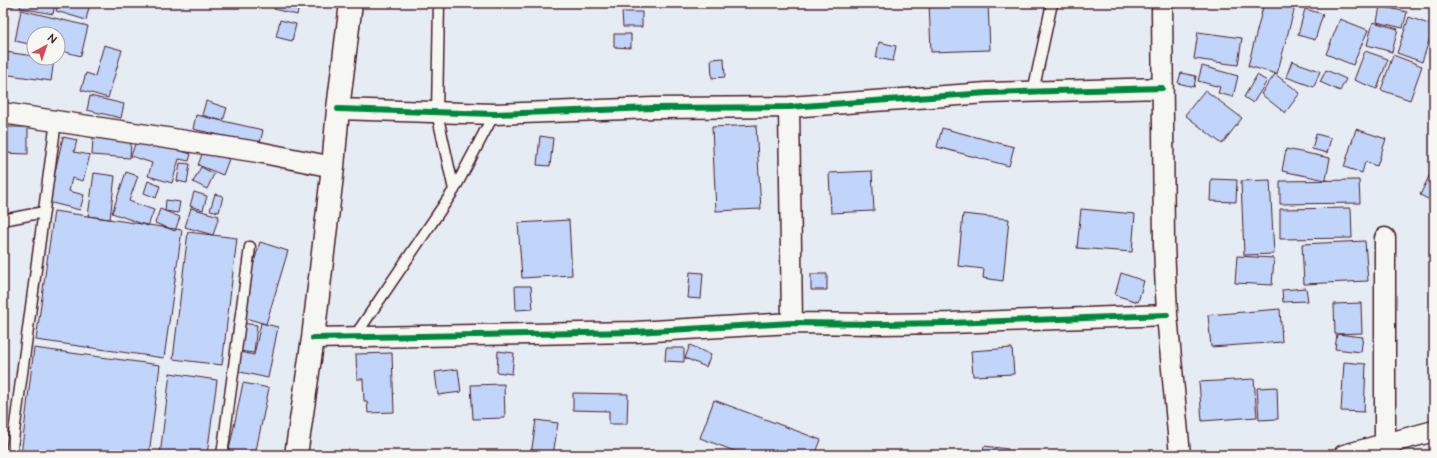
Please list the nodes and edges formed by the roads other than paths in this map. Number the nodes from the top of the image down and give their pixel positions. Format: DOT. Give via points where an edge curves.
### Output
graph roads {
  1 [pos="351,3"];
  2 [pos="439,3"];
  3 [pos="1052,3"];
  4 [pos="1162,3"];
  5 [pos="1162,88"];
  6 [pos="1034,92"];
  7 [pos="789,107"];
  8 [pos="338,109"];
  9 [pos="436,112"];
  10 [pos="3,113"];
  11 [pos="494,114"];
  12 [pos="56,121"];
  13 [pos="333,167"];
  14 [pos="454,190"];
  15 [pos="44,212"];
  16 [pos="3,220"];
  17 [pos="1386,238"];
  18 [pos="250,247"];
  19 [pos="1167,315"];
  20 [pos="792,323"];
  21 [pos="354,336"];
  22 [pos="313,338"];
  23 [pos="1434,431"];
  24 [pos="1385,444"];
  25 [pos="11,455"];
  26 [pos="222,455"];
  27 [pos="296,455"];
  28 [pos="1180,455"];
  29 [pos="1344,455"];
  1 -- 8 [label="main road"];
  2 -- 9 [label="lane"];
  3 -- 6 [label="lane"];
  4 -- 5 [label="street"];
  5 -- 6 [label="street"];
  5 -- 19 [label="street"];
  6 -- 7 [label="street"];
  7 -- 11 [label="street" via="653,108"];
  7 -- 20 [label="street"];
  8 -- 9 [label="street"];
  8 -- 13 [label="main road"];
  9 -- 11 [label="street"];
  9 -- 14 [label="lane"];
  10 -- 12 [label="street"];
  11 -- 14 [label="lane"];
  12 -- 13 [label="street" via="258,152"];
  12 -- 15 [label="lane"];
  13 -- 22 [label="main road"];
  14 -- 21 [label="lane"];
  15 -- 16 [label="lane"];
  15 -- 25 [label="lane"];
  17 -- 24 [label="street"];
  18 -- 26 [label="lane"];
  19 -- 20 [label="street" via="950,323"];
  19 -- 28 [label="street"];
  20 -- 21 [label="street" via="635,332"];
  21 -- 22 [label="street"];
  22 -- 27 [label="main road"];
  23 -- 24 [label="street"];
  24 -- 29 [label="street"];
}
